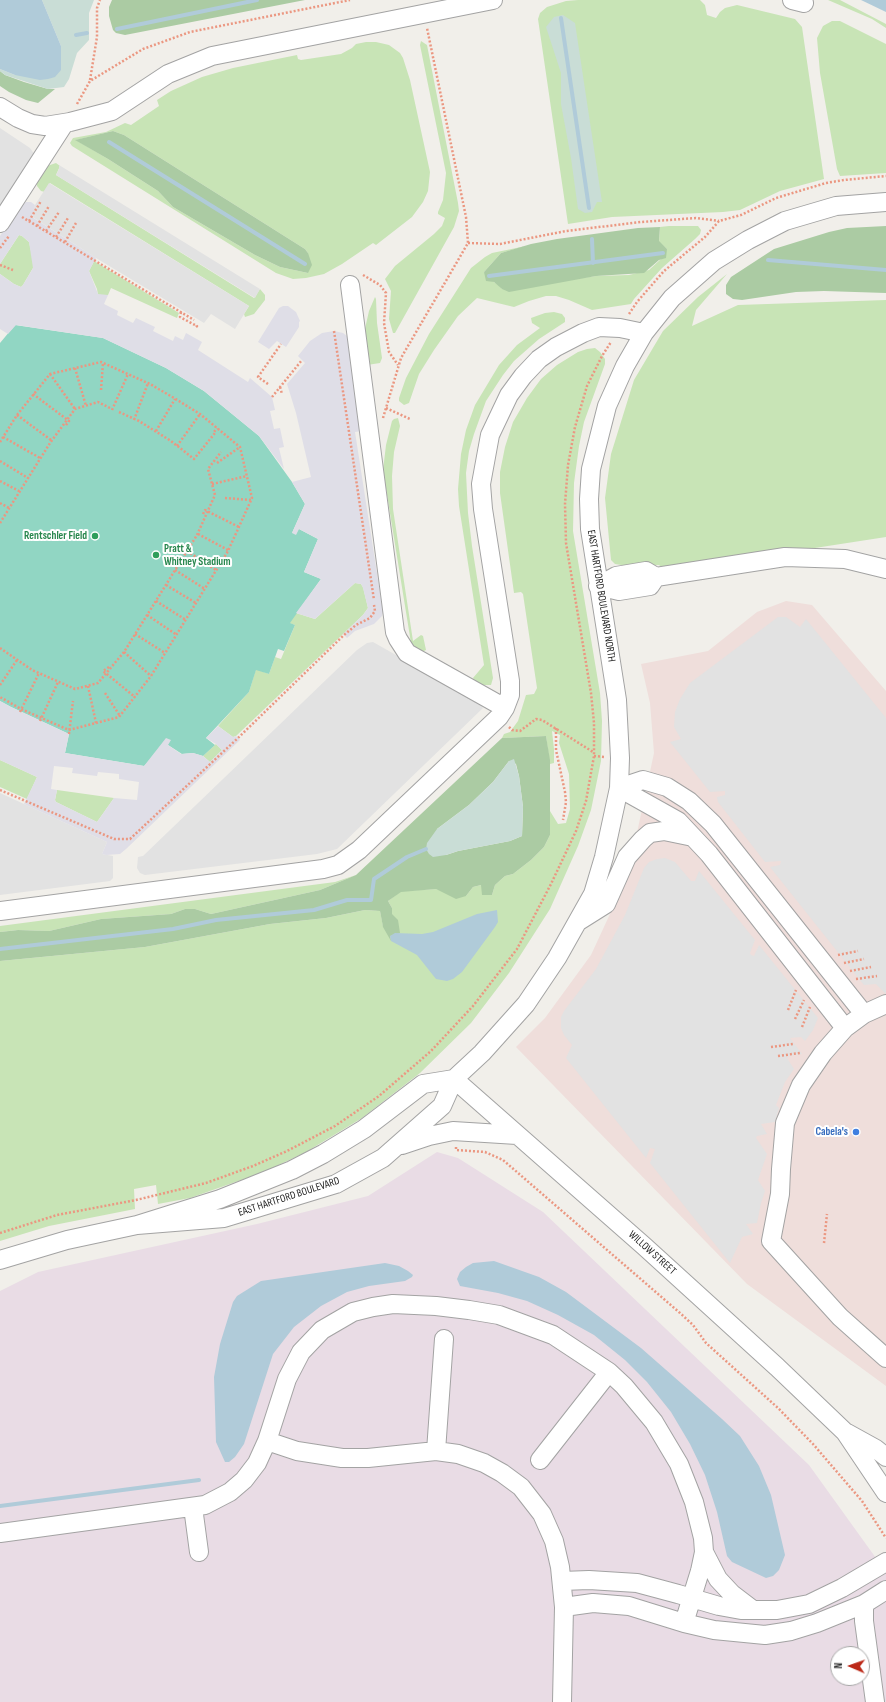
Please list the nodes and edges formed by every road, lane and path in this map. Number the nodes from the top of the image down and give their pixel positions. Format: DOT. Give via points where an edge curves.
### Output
graph roads {
  1 [pos="100,0"];
  2 [pos="350,0"];
  3 [pos="492,0"];
  4 [pos="424,14"];
  5 [pos="90,81"];
  6 [pos="77,105"];
  7 [pos="0,106"];
  8 [pos="64,124"];
  9 [pos="886,176"];
  10 [pos="41,201"];
  11 [pos="886,202"];
  12 [pos="49,206"];
  13 [pos="59,212"];
  14 [pos="68,218"];
  15 [pos="29,221"];
  16 [pos="719,221"];
  17 [pos="76,223"];
  18 [pos="10,225"];
  19 [pos="37,226"];
  20 [pos="46,231"];
  21 [pos="56,237"];
  22 [pos="65,242"];
  23 [pos="468,243"];
  24 [pos="0,248"];
  25 [pos="0,265"];
  26 [pos="13,270"];
  27 [pos="356,280"];
  28 [pos="637,302"];
  29 [pos="181,312"];
  30 [pos="194,320"];
  31 [pos="196,327"];
  32 [pos="334,331"];
  33 [pos="644,333"];
  34 [pos="281,344"];
  35 [pos="602,356"];
  36 [pos="302,360"];
  37 [pos="102,363"];
  38 [pos="399,366"];
  39 [pos="75,368"];
  40 [pos="50,374"];
  41 [pos="128,374"];
  42 [pos="148,383"];
  43 [pos="268,384"];
  44 [pos="280,387"];
  45 [pos="101,390"];
  46 [pos="33,394"];
  47 [pos="282,394"];
  48 [pos="272,397"];
  49 [pos="175,399"];
  50 [pos="86,406"];
  51 [pos="386,408"];
  52 [pos="75,409"];
  53 [pos="118,412"];
  54 [pos="200,414"];
  55 [pos="17,415"];
  56 [pos="410,418"];
  57 [pos="67,419"];
  58 [pos="134,419"];
  59 [pos="382,421"];
  60 [pos="66,425"];
  61 [pos="217,428"];
  62 [pos="156,432"];
  63 [pos="3,438"];
  64 [pos="51,440"];
  65 [pos="0,442"];
  66 [pos="177,446"];
  67 [pos="240,447"];
  68 [pos="221,452"];
  69 [pos="40,458"];
  70 [pos="0,461"];
  71 [pos="217,463"];
  72 [pos="247,476"];
  73 [pos="28,478"];
  74 [pos="0,481"];
  75 [pos="212,484"];
  76 [pos="19,492"];
  77 [pos="225,498"];
  78 [pos="251,500"];
  79 [pos="0,503"];
  80 [pos="9,508"];
  81 [pos="208,511"];
  82 [pos="203,514"];
  83 [pos="0,523"];
  84 [pos="239,526"];
  85 [pos="198,534"];
  86 [pos="228,550"];
  87 [pos="187,551"];
  88 [pos="886,569"];
  89 [pos="175,570"];
  90 [pos="216,570"];
  91 [pos="166,585"];
  92 [pos="598,586"];
  93 [pos="204,589"];
  94 [pos="156,601"];
  95 [pos="196,603"];
  96 [pos="147,615"];
  97 [pos="186,620"];
  98 [pos="135,634"];
  99 [pos="176,635"];
  100 [pos="0,648"];
  101 [pos="124,652"];
  102 [pos="165,653"];
  103 [pos="17,660"];
  104 [pos="109,667"];
  105 [pos="39,672"];
  106 [pos="106,674"];
  107 [pos="151,676"];
  108 [pos="58,682"];
  109 [pos="0,685"];
  110 [pos="88,686"];
  111 [pos="105,693"];
  112 [pos="0,697"];
  113 [pos="134,697"];
  114 [pos="73,700"];
  115 [pos="505,708"];
  116 [pos="21,711"];
  117 [pos="120,716"];
  118 [pos="40,719"];
  119 [pos="96,723"];
  120 [pos="510,728"];
  121 [pos="556,728"];
  122 [pos="69,730"];
  123 [pos="69,734"];
  124 [pos="594,753"];
  125 [pos="619,788"];
  126 [pos="0,790"];
  127 [pos="563,820"];
  128 [pos="693,837"];
  129 [pos="0,912"];
  130 [pos="578,922"];
  131 [pos="858,951"];
  132 [pos="838,955"];
  133 [pos="864,959"];
  134 [pos="844,963"];
  135 [pos="871,967"];
  136 [pos="850,971"];
  137 [pos="877,976"];
  138 [pos="856,979"];
  139 [pos="796,990"];
  140 [pos="804,999"];
  141 [pos="886,1004"];
  142 [pos="810,1007"];
  143 [pos="788,1010"];
  144 [pos="864,1014"];
  145 [pos="795,1019"];
  146 [pos="802,1027"];
  147 [pos="845,1028"];
  148 [pos="793,1044"];
  149 [pos="770,1047"];
  150 [pos="800,1053"];
  151 [pos="778,1056"];
  152 [pos="454,1079"];
  153 [pos="517,1135"];
  154 [pos="396,1147"];
  155 [pos="456,1150"];
  156 [pos="827,1214"];
  157 [pos="137,1225"];
  158 [pos="0,1233"];
  159 [pos="824,1244"];
  160 [pos="0,1260"];
  161 [pos="444,1340"];
  162 [pos="886,1358"];
  163 [pos="609,1372"];
  164 [pos="845,1432"];
  165 [pos="267,1441"];
  166 [pos="436,1451"];
  167 [pos="886,1457"];
  168 [pos="540,1460"];
  169 [pos="886,1493"];
  170 [pos="193,1507"];
  171 [pos="0,1533"];
  172 [pos="886,1538"];
  173 [pos="199,1552"];
  174 [pos="704,1552"];
  175 [pos="886,1562"];
  176 [pos="562,1581"];
  177 [pos="886,1590"];
  178 [pos="692,1598"];
  179 [pos="864,1604"];
  180 [pos="564,1607"];
  181 [pos="753,1610"];
  182 [pos="684,1623"];
  183 [pos="562,1702"];
  184 [pos="875,1702"];
  1 -- 5 [label="path"];
  2 -- 5 [label="path" via="190,32 143,49"];
  3 -- 4 [label="street"];
  4 -- 8 [label="street" via="212,56 168,74 112,111"];
  4 -- 23 [label="path" via="466,217"];
  5 -- 6 [label="path"];
  7 -- 8 [label="street" via="32,124"];
  8 -- 18 [label="street"];
  9 -- 16 [label="path" via="826,183 776,198 741,215"];
  10 -- 15 [label="path"];
  11 -- 33 [label="street, EAST HARTFORD BOULEVARD NORTH" via="836,206 786,221 748,240 714,261 672,298"];
  12 -- 19 [label="path"];
  13 -- 20 [label="path"];
  14 -- 21 [label="path"];
  15 -- 18 [label="path" via="22,217"];
  15 -- 19 [label="path"];
  16 -- 23 [label="path" via="696,218 641,222 566,231 500,244"];
  16 -- 28 [label="path" via="705,237 664,271"];
  17 -- 22 [label="path"];
  18 -- 24 [label="path"];
  19 -- 20 [label="path"];
  20 -- 21 [label="path"];
  21 -- 22 [label="path"];
  22 -- 29 [label="path"];
  23 -- 38 [label="path" via="401,358"];
  25 -- 26 [label="path"];
  27 -- 38 [label="path" via="380,285 386,294 384,323 388,352"];
  27 -- 115 [label="street" via="393,626 407,652"];
  29 -- 30 [label="path"];
  29 -- 31 [label="path" via="180,317"];
  32 -- 126 [label="path" via="375,607 373,615 344,635 130,839 114,839"];
  33 -- 92 [label="street, EAST HARTFORD BOULEVARD NORTH" via="625,366 607,406 591,469 590,529"];
  33 -- 115 [label="street" via="599,327 556,347 539,359 523,376 509,395 490,435 482,484 483,508 510,681 510,695"];
  34 -- 43 [label="path" via="258,377"];
  35 -- 124 [label="path" via="587,386 575,428 568,465 565,504 566,543 591,693"];
  36 -- 44 [label="path"];
  37 -- 39 [label="path"];
  37 -- 41 [label="path"];
  37 -- 45 [label="path"];
  38 -- 51 [label="path"];
  39 -- 40 [label="path"];
  39 -- 50 [label="path"];
  40 -- 46 [label="path"];
  40 -- 52 [label="path"];
  41 -- 42 [label="path"];
  41 -- 50 [label="path" via="112,409 98,402"];
  42 -- 49 [label="path"];
  42 -- 58 [label="path"];
  44 -- 47 [label="path"];
  44 -- 48 [label="path"];
  46 -- 55 [label="path"];
  46 -- 57 [label="path"];
  49 -- 54 [label="path"];
  49 -- 62 [label="path"];
  50 -- 52 [label="path"];
  51 -- 56 [label="path"];
  51 -- 59 [label="path"];
  52 -- 57 [label="path"];
  53 -- 58 [label="path"];
  54 -- 61 [label="path"];
  54 -- 66 [label="path"];
  55 -- 63 [label="path"];
  55 -- 64 [label="path"];
  57 -- 60 [label="path" via="69,420"];
  57 -- 64 [label="path"];
  58 -- 62 [label="path"];
  61 -- 66 [label="path" via="194,459"];
  61 -- 67 [label="path"];
  62 -- 66 [label="path"];
  63 -- 65 [label="path"];
  63 -- 69 [label="path"];
  64 -- 69 [label="path"];
  67 -- 71 [label="path"];
  67 -- 72 [label="path"];
  68 -- 75 [label="path" via="208,469"];
  69 -- 73 [label="path"];
  70 -- 73 [label="path"];
  72 -- 75 [label="path"];
  72 -- 78 [label="path"];
  73 -- 76 [label="path"];
  74 -- 76 [label="path"];
  75 -- 81 [label="path" via="214,495"];
  76 -- 80 [label="path"];
  77 -- 78 [label="path"];
  78 -- 84 [label="path"];
  79 -- 80 [label="path"];
  80 -- 83 [label="path"];
  81 -- 82 [label="path" via="205,510"];
  81 -- 84 [label="path"];
  81 -- 85 [label="path"];
  84 -- 86 [label="path"];
  85 -- 86 [label="path"];
  85 -- 87 [label="path"];
  86 -- 90 [label="path"];
  87 -- 89 [label="path"];
  87 -- 90 [label="path"];
  88 -- 92 [label="street" via="845,558 785,557 656,577 646,571 616,576"];
  89 -- 91 [label="path"];
  89 -- 93 [label="path"];
  90 -- 93 [label="path"];
  91 -- 94 [label="path"];
  91 -- 95 [label="path"];
  92 -- 125 [label="street, EAST HARTFORD BOULEVARD NORTH" via="617,700"];
  93 -- 95 [label="path"];
  94 -- 96 [label="path"];
  94 -- 97 [label="path"];
  95 -- 97 [label="path"];
  96 -- 98 [label="path"];
  96 -- 99 [label="path"];
  97 -- 99 [label="path"];
  98 -- 101 [label="path"];
  98 -- 102 [label="path"];
  99 -- 102 [label="path"];
  100 -- 103 [label="path"];
  101 -- 106 [label="path"];
  101 -- 107 [label="path"];
  102 -- 107 [label="path"];
  103 -- 105 [label="path"];
  103 -- 109 [label="path"];
  104 -- 106 [label="path" via="103,671"];
  105 -- 108 [label="path"];
  105 -- 116 [label="path"];
  106 -- 110 [label="path" via="98,684"];
  106 -- 113 [label="path"];
  107 -- 113 [label="path"];
  108 -- 110 [label="path" via="75,689"];
  108 -- 118 [label="path"];
  110 -- 119 [label="path"];
  111 -- 117 [label="path"];
  112 -- 116 [label="path"];
  113 -- 117 [label="path"];
  114 -- 122 [label="path"];
  115 -- 129 [label="street" via="499,717 359,850 338,865"];
  116 -- 118 [label="path"];
  117 -- 119 [label="path"];
  118 -- 122 [label="path"];
  119 -- 122 [label="path"];
  120 -- 121 [label="path" via="520,731 539,719"];
  121 -- 124 [label="path"];
  121 -- 127 [label="path" via="556,750 566,802"];
  122 -- 123 [label="path"];
  124 -- 158 [label="path" via="586,801 576,831 552,884 517,949 473,1006 431,1051 379,1096 335,1126 287,1151 206,1183 57,1215"];
  125 -- 128 [label="street" via="678,820"];
  125 -- 130 [label="street, EAST HARTFORD BOULEVARD NORTH" via="593,894"];
  125 -- 144 [label="street" via="643,780 667,787 689,801 713,824"];
  128 -- 130 [label="street" via="664,831 650,834 639,842 627,857 606,904"];
  128 -- 147 [label="street"];
  130 -- 152 [label="street, EAST HARTFORD BOULEVARD NORTH" via="526,1004 482,1053"];
  131 -- 132 [label="path"];
  133 -- 134 [label="path"];
  135 -- 136 [label="path"];
  137 -- 138 [label="path"];
  139 -- 143 [label="path"];
  140 -- 145 [label="path"];
  141 -- 144 [label="street"];
  142 -- 146 [label="path"];
  144 -- 147 [label="street"];
  147 -- 162 [label="street" via="823,1053 801,1085 785,1123 780,1194 771,1241 840,1317"];
  148 -- 149 [label="path"];
  150 -- 151 [label="path"];
  152 -- 153 [label="street, WILLOW STREET"];
  152 -- 154 [label="street, EAST HARTFORD BOULEVARD" via="442,1106"];
  152 -- 157 [label="street, EAST HARTFORD BOULEVARD" via="423,1084 364,1129 292,1170 220,1199"];
  153 -- 154 [label="street" via="453,1131"];
  153 -- 164 [label="street, WILLOW STREET" via="644,1246"];
  154 -- 157 [label="street, EAST HARTFORD BOULEVARD" via="383,1158 336,1184 301,1195 224,1218"];
  155 -- 172 [label="path" via="485,1152 503,1160 680,1313 706,1343 778,1408 813,1444 862,1501"];
  156 -- 159 [label="path"];
  157 -- 160 [label="street, EAST HARTFORD BOULEVARD" via="67,1240"];
  161 -- 166 [label="street"];
  163 -- 165 [label="street" via="553,1335 499,1315 436,1306 393,1304 373,1307 352,1312 322,1330 301,1352 287,1379"];
  163 -- 168 [label="street"];
  163 -- 174 [label="street" via="654,1422 678,1464 694,1502"];
  164 -- 167 [label="street, WILLOW STREET"];
  164 -- 169 [label="street, WILLOW STREET"];
  165 -- 166 [label="street" via="297,1451 342,1458"];
  165 -- 170 [label="street" via="257,1463 244,1480 218,1500"];
  166 -- 176 [label="street" via="458,1454 484,1463 521,1487 542,1514 554,1541"];
  170 -- 171 [label="street"];
  170 -- 173 [label="street"];
  174 -- 178 [label="street"];
  174 -- 181 [label="street" via="718,1579"];
  175 -- 181 [label="street" via="809,1604 777,1610"];
  176 -- 178 [label="street" via="636,1583"];
  176 -- 180 [label="street"];
  177 -- 179 [label="street"];
  178 -- 181 [label="street" via="719,1606"];
  178 -- 182 [label="street"];
  179 -- 182 [label="street" via="817,1623 765,1635 714,1630"];
  179 -- 184 [label="street"];
  180 -- 182 [label="street" via="593,1603 629,1606"];
  180 -- 183 [label="street"];
}
